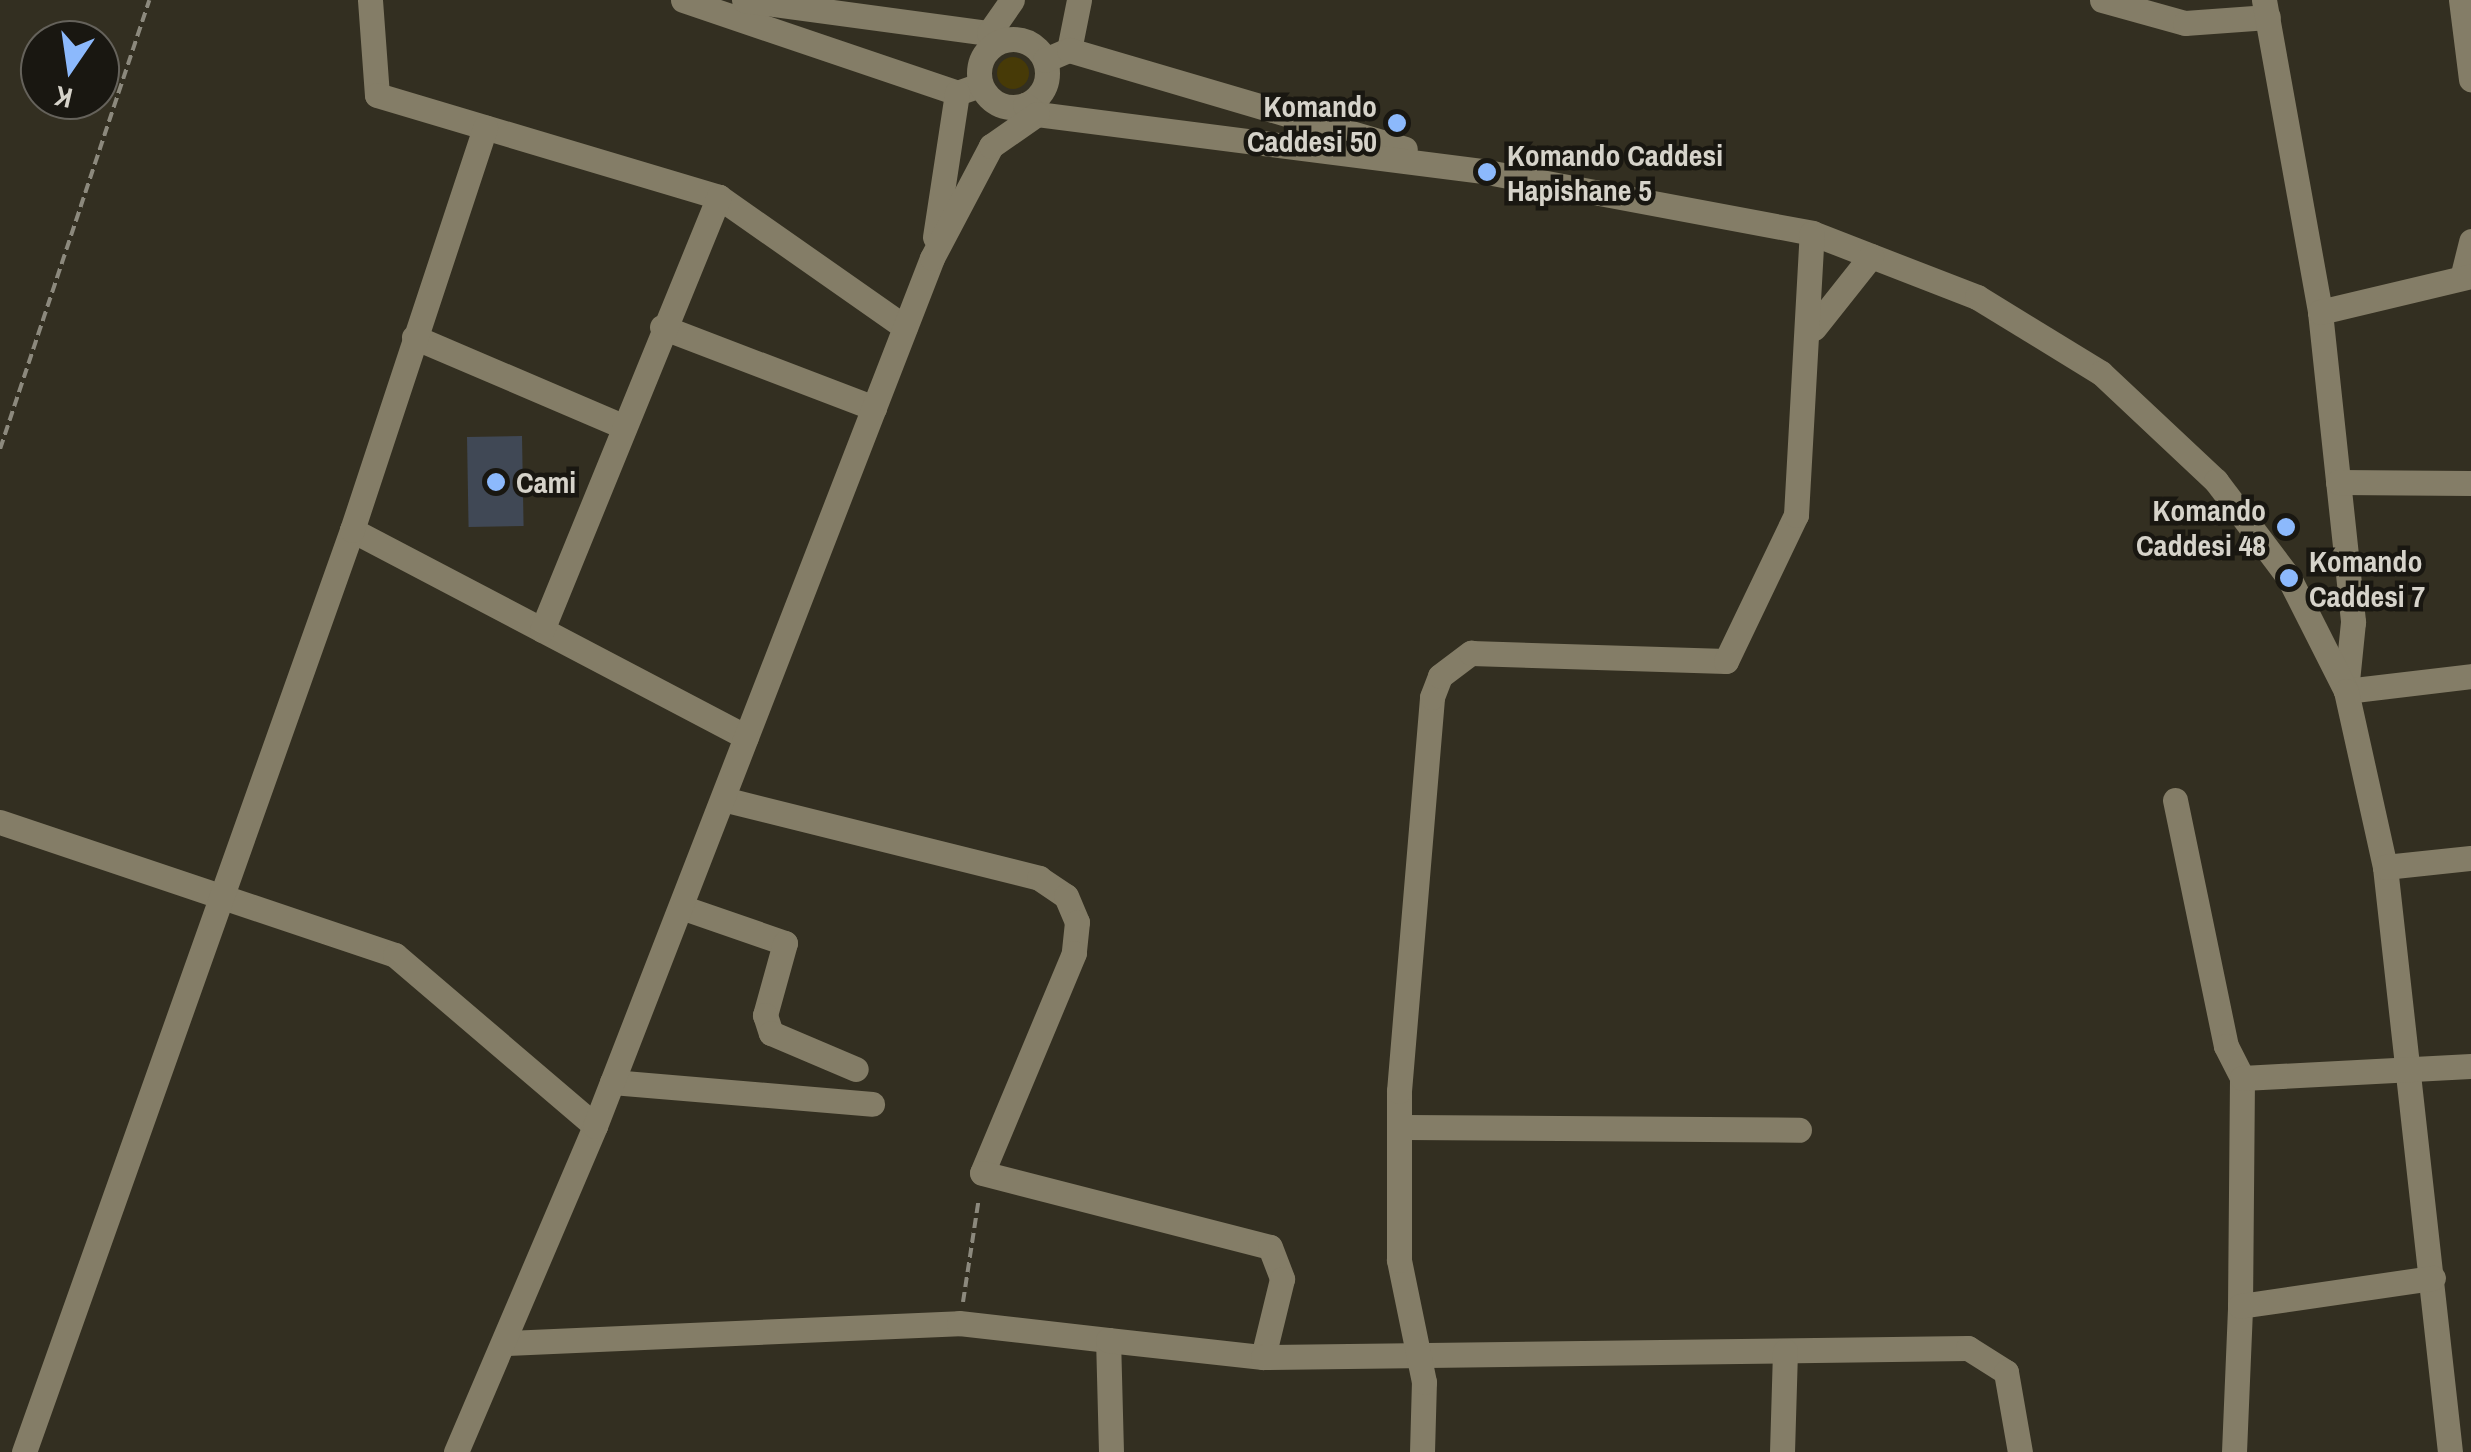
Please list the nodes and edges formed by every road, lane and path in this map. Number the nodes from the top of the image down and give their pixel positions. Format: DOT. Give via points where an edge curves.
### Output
graph roads {
  1 [pos="149,0"];
  2 [pos="370,0"];
  3 [pos="683,0"];
  4 [pos="744,0"];
  5 [pos="1012,0"];
  6 [pos="1078,0"];
  7 [pos="2102,0"];
  8 [pos="2461,0"];
  9 [pos="2266,9"];
  10 [pos="992,38"];
  11 [pos="1069,50"];
  12 [pos="1045,60"];
  13 [pos="2471,79"];
  14 [pos="969,89"];
  15 [pos="1031,109"];
  16 [pos="485,127"];
  17 [pos="1487,172"];
  18 [pos="718,197"];
  19 [pos="1812,233"];
  20 [pos="2471,241"];
  21 [pos="1871,256"];
  22 [pos="932,258"];
  23 [pos="2467,275"];
  24 [pos="2320,312"];
  25 [pos="905,327"];
  26 [pos="662,328"];
  27 [pos="1811,332"];
  28 [pos="414,337"];
  29 [pos="874,408"];
  30 [pos="620,425"];
  31 [pos="0,449"];
  32 [pos="2338,482"];
  33 [pos="2471,483"];
  34 [pos="352,530"];
  35 [pos="542,630"];
  36 [pos="2471,676"];
  37 [pos="2346,691"];
  38 [pos="746,738"];
  39 [pos="723,799"];
  40 [pos="2175,800"];
  41 [pos="0,822"];
  42 [pos="2471,858"];
  43 [pos="2385,868"];
  44 [pos="224,892"];
  45 [pos="681,907"];
  46 [pos="2471,1066"];
  47 [pos="856,1069"];
  48 [pos="2407,1072"];
  49 [pos="2242,1078"];
  50 [pos="612,1082"];
  51 [pos="872,1104"];
  52 [pos="595,1126"];
  53 [pos="1406,1128"];
  54 [pos="1799,1130"];
  55 [pos="982,1173"];
  56 [pos="2432,1278"];
  57 [pos="2240,1306"];
  58 [pos="959,1324"];
  59 [pos="1108,1340"];
  60 [pos="506,1342"];
  61 [pos="1785,1351"];
  62 [pos="1263,1357"];
  63 [pos="1419,1358"];
  64 [pos="24,1452"];
  65 [pos="456,1452"];
  66 [pos="1111,1452"];
  67 [pos="1422,1452"];
  68 [pos="1782,1452"];
  69 [pos="2020,1452"];
  70 [pos="2234,1452"];
  71 [pos="2450,1452"];
  1 -- 31 [label="path"];
  2 -- 16 [label="street" via="377,96"];
  3 -- 14 [label="street"];
  4 -- 10 [label="street"];
  5 -- 10 [label="street"];
  6 -- 11 [label="street"];
  7 -- 9 [label="street" via="2185,23"];
  8 -- 13 [label="street"];
  9 -- 24 [label="street"];
  10 -- 12 [label="street" via="1021,40"];
  10 -- 14 [label="street"];
  11 -- 12 [label="street"];
  11 -- 17 [label="street"];
  12 -- 15 [label="street" via="1046,81"];
  14 -- 15 [label="street"];
  14 -- 22 [label="street"];
  15 -- 17 [label="street"];
  15 -- 22 [label="street" via="991,146"];
  16 -- 18 [label="street"];
  16 -- 28 [label="street"];
  17 -- 19 [label="street"];
  18 -- 25 [label="street"];
  18 -- 26 [label="street"];
  19 -- 21 [label="street"];
  19 -- 27 [label="street"];
  20 -- 23 [label="street"];
  21 -- 27 [label="street"];
  21 -- 37 [label="street" via="1977,297 2101,373 2216,481 2290,578"];
  22 -- 25 [label="street"];
  23 -- 24 [label="street"];
  24 -- 32 [label="street"];
  25 -- 29 [label="street"];
  26 -- 29 [label="street"];
  26 -- 30 [label="street"];
  27 -- 53 [label="street" via="1796,515 1726,661 1470,653 1440,676 1415,858 1399,1091"];
  28 -- 30 [label="street"];
  28 -- 34 [label="street"];
  29 -- 38 [label="street"];
  30 -- 35 [label="street"];
  32 -- 33 [label="street"];
  32 -- 37 [label="street" via="2353,622"];
  34 -- 35 [label="street"];
  34 -- 44 [label="street"];
  35 -- 38 [label="street"];
  36 -- 37 [label="street"];
  37 -- 43 [label="street"];
  38 -- 39 [label="street"];
  39 -- 45 [label="street"];
  39 -- 55 [label="street" via="1039,878 1066,896 1078,922 1074,953"];
  40 -- 49 [label="street" via="2226,1046"];
  41 -- 44 [label="street"];
  42 -- 43 [label="street"];
  43 -- 48 [label="street"];
  44 -- 52 [label="street" via="395,955"];
  44 -- 64 [label="street"];
  45 -- 47 [label="street" via="784,943 765,1015 771,1033"];
  45 -- 50 [label="street"];
  46 -- 48 [label="street"];
  48 -- 49 [label="street"];
  48 -- 56 [label="street"];
  49 -- 57 [label="street"];
  50 -- 51 [label="street"];
  50 -- 52 [label="street"];
  52 -- 60 [label="street"];
  53 -- 54 [label="street"];
  53 -- 63 [label="street" via="1398,1236"];
  55 -- 58 [label="path"];
  55 -- 62 [label="street" via="1270,1247 1282,1278"];
  56 -- 57 [label="street"];
  56 -- 71 [label="street"];
  57 -- 70 [label="street"];
  58 -- 59 [label="street"];
  58 -- 60 [label="street"];
  59 -- 62 [label="street"];
  59 -- 66 [label="street"];
  60 -- 65 [label="street"];
  61 -- 63 [label="street"];
  61 -- 68 [label="street"];
  61 -- 69 [label="street" via="1983,1352 2013,1386"];
  62 -- 63 [label="street"];
  63 -- 67 [label="street"];
}
